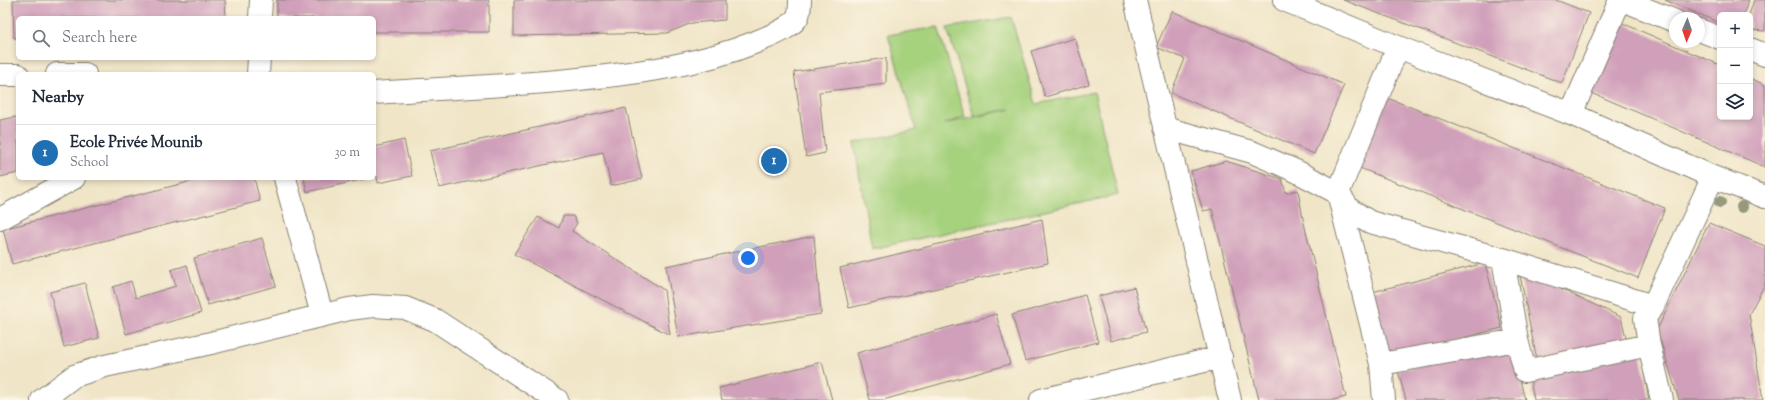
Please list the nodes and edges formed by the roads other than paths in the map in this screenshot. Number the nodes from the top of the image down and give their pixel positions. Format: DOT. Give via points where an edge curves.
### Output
graph roads {
  1 [pos="261,0"];
  2 [pos="800,0"];
  3 [pos="1135,0"];
  4 [pos="1284,0"];
  5 [pos="1621,0"];
  6 [pos="260,16"];
  7 [pos="1669,20"];
  8 [pos="1705,32"];
  9 [pos="1717,37"];
  10 [pos="1398,47"];
  11 [pos="1753,50"];
  12 [pos="1765,55"];
  13 [pos="259,60"];
  14 [pos="258,72"];
  15 [pos="0,75"];
  16 [pos="16,75"];
  17 [pos="376,93"];
  18 [pos="1571,114"];
  19 [pos="1165,128"];
  20 [pos="1713,176"];
  21 [pos="70,180"];
  22 [pos="285,180"];
  23 [pos="1338,193"];
  24 [pos="1765,197"];
  25 [pos="0,219"];
  26 [pos="1503,259"];
  27 [pos="1653,306"];
  28 [pos="322,315"];
  29 [pos="1517,340"];
  30 [pos="1649,345"];
  31 [pos="1221,357"];
  32 [pos="1381,364"];
  33 [pos="42,400"];
  34 [pos="557,400"];
  35 [pos="1042,400"];
  36 [pos="1230,400"];
  37 [pos="1384,400"];
  38 [pos="1662,400"];
  1 -- 6 [label="street"];
  2 -- 17 [label="street" via="798,16 772,35 728,53 677,66 624,75 522,85"];
  3 -- 19 [label="street"];
  4 -- 10 [label="street"];
  5 -- 7 [label="street"];
  5 -- 18 [label="street"];
  8 -- 9 [label="street"];
  10 -- 18 [label="street"];
  10 -- 23 [label="street"];
  11 -- 12 [label="street"];
  13 -- 14 [label="street"];
  15 -- 16 [label="street"];
  18 -- 20 [label="street"];
  19 -- 23 [label="street" via="1252,152"];
  19 -- 31 [label="street"];
  20 -- 24 [label="street"];
  20 -- 27 [label="street"];
  21 -- 25 [label="street"];
  22 -- 28 [label="street"];
  23 -- 26 [label="street" via="1349,209 1370,222"];
  23 -- 32 [label="street"];
  26 -- 27 [label="street"];
  26 -- 29 [label="street"];
  27 -- 30 [label="street" via="1645,318"];
  28 -- 33 [label="street" via="105,366 74,376"];
  28 -- 34 [label="street" via="373,306 405,308 435,320"];
  29 -- 30 [label="street" via="1525,371"];
  29 -- 32 [label="street"];
  30 -- 38 [label="street"];
  31 -- 35 [label="street"];
  31 -- 36 [label="street"];
  32 -- 37 [label="street"];
}
